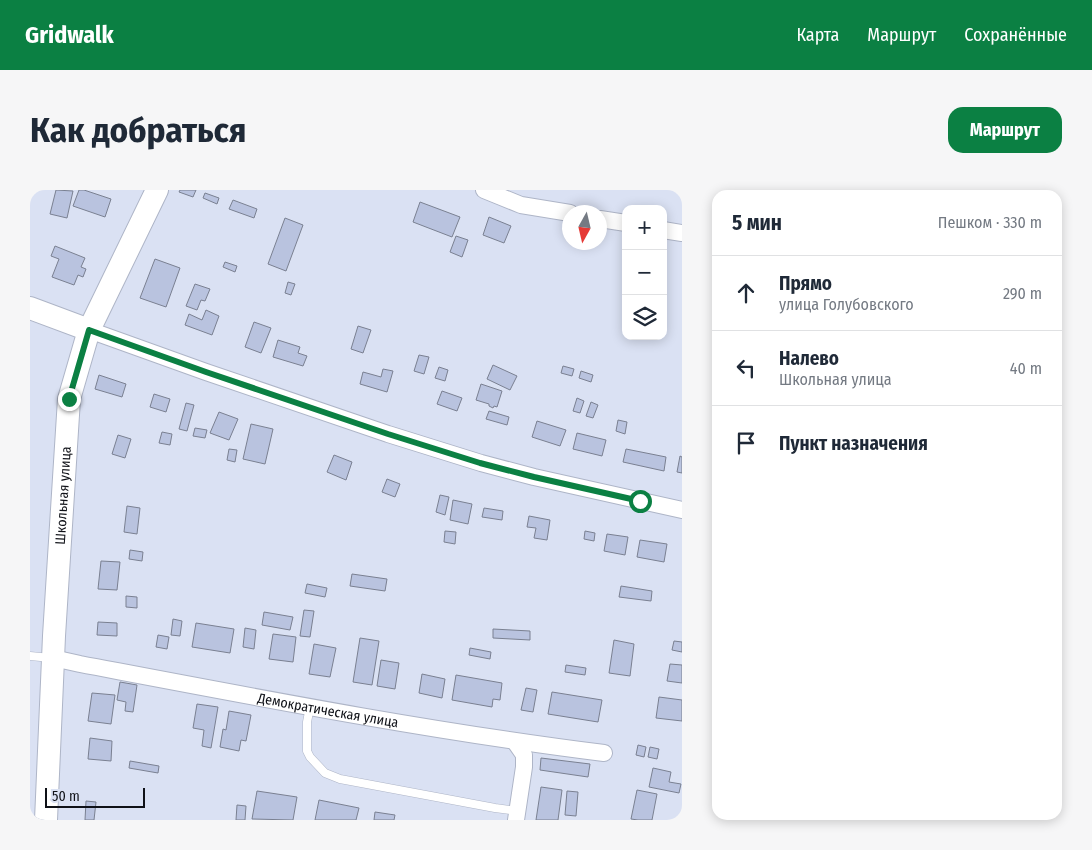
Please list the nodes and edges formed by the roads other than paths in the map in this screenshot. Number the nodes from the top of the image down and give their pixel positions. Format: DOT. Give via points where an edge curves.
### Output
graph roads {
  1 [pos="157,190"];
  2 [pos="484,190"];
  3 [pos="562,212"];
  4 [pos="607,219"];
  5 [pos="622,222"];
  6 [pos="667,231"];
  7 [pos="682,233"];
  8 [pos="30,308"];
  9 [pos="89,330"];
  10 [pos="682,510"];
  11 [pos="30,656"];
  12 [pos="53,658"];
  13 [pos="310,707"];
  14 [pos="515,742"];
  15 [pos="604,753"];
  16 [pos="517,816"];
  17 [pos="46,820"];
  1 -- 9 [label="street, Школьная улица"];
  2 -- 3 [label="street" via="521,205"];
  4 -- 5 [label="street"];
  6 -- 7 [label="street"];
  8 -- 9 [label="street"];
  9 -- 10 [label="street" via="480,463"];
  9 -- 12 [label="street, Школьная улица" via="69,399"];
  11 -- 12 [label="lane"];
  12 -- 13 [label="street, Демократическая улица"];
  12 -- 17 [label="street, Школьная улица"];
  13 -- 14 [label="street, Демократическая улица"];
  13 -- 16 [label="lane" via="307,751 326,773 340,779 495,808"];
  14 -- 15 [label="street, Демократическая улица"];
  14 -- 16 [label="street" via="524,755"];
}
